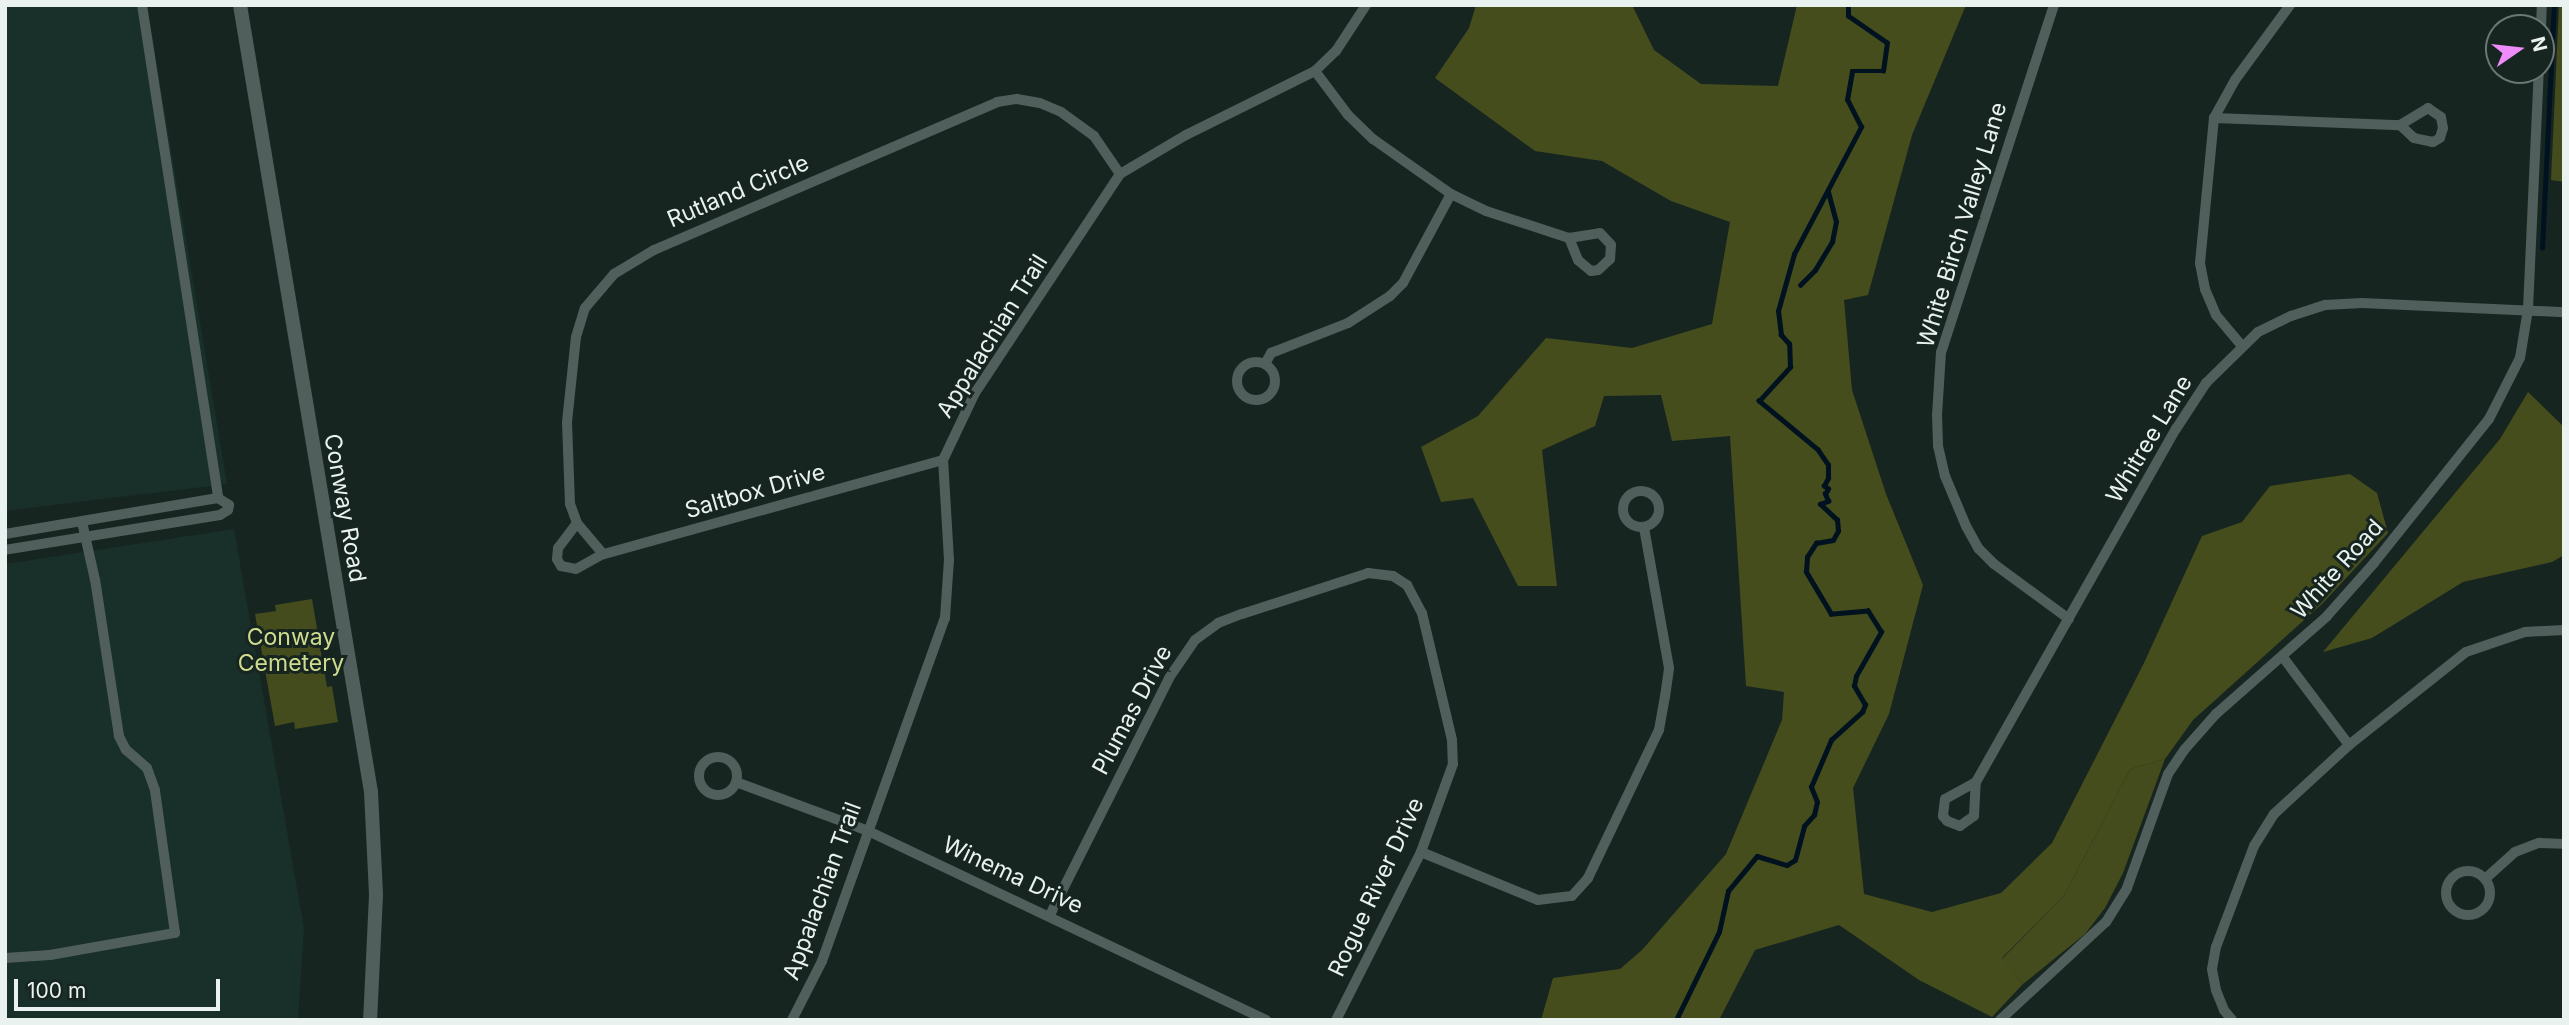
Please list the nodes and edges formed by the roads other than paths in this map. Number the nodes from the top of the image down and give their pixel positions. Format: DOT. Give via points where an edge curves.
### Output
graph roads {
  1 [pos="142,5"];
  2 [pos="240,5"];
  3 [pos="1366,5"];
  4 [pos="2054,5"];
  5 [pos="2290,5"];
  6 [pos="1315,71"];
  7 [pos="2538,84"];
  8 [pos="2214,118"];
  9 [pos="2400,125"];
  10 [pos="1120,174"];
  11 [pos="1451,194"];
  12 [pos="1569,239"];
  13 [pos="2528,309"];
  14 [pos="2564,312"];
  15 [pos="2242,346"];
  16 [pos="1265,364"];
  17 [pos="943,460"];
  18 [pos="218,498"];
  19 [pos="82,522"];
  20 [pos="576,523"];
  21 [pos="1644,527"];
  22 [pos="5,534"];
  23 [pos="85,539"];
  24 [pos="5,550"];
  25 [pos="603,554"];
  26 [pos="1394,576"];
  27 [pos="2068,619"];
  28 [pos="2564,630"];
  29 [pos="2282,656"];
  30 [pos="2349,745"];
  31 [pos="736,782"];
  32 [pos="1976,782"];
  33 [pos="866,830"];
  34 [pos="2564,844"];
  35 [pos="1421,852"];
  36 [pos="2486,879"];
  37 [pos="1050,915"];
  38 [pos="5,958"];
  39 [pos="370,1020"];
  40 [pos="792,1020"];
  41 [pos="1266,1020"];
  42 [pos="1336,1020"];
  43 [pos="2000,1020"];
  44 [pos="2232,1020"];
  1 -- 18 [label="street"];
  2 -- 39 [label="street, Conway Road" via="371,792 376,895"];
  3 -- 6 [label="street, Appalachian Trail" via="1336,51"];
  4 -- 27 [label="street, White Birch Valley Lane" via="1941,352 1937,415 1945,476 1979,548"];
  5 -- 8 [label="street" via="2235,80"];
  6 -- 10 [label="street, Appalachian Trail" via="1186,135"];
  6 -- 11 [label="street" via="1373,139"];
  7 -- 13 [label="street, White Road"];
  8 -- 9 [label="street"];
  8 -- 15 [label="street" via="2200,263 2216,315"];
  10 -- 17 [label="street, Appalachian Trail" via="975,393"];
  10 -- 20 [label="street, Rutland Circle" via="1094,136 1061,112 1017,99 998,102 636,259 600,287 585,308 576,337 567,422 570,504"];
  11 -- 12 [label="street"];
  11 -- 16 [label="street" via="1403,284 1390,296 1348,323 1271,353"];
  13 -- 14 [label="street, Whitree Lane"];
  13 -- 15 [label="street, Whitree Lane" via="2325,305 2280,321"];
  13 -- 29 [label="street, White Road" via="2519,358 2489,419 2374,563 2327,616"];
  15 -- 27 [label="street, Whitree Lane" via="2206,383 2176,429"];
  17 -- 25 [label="street, Saltbox Drive"];
  17 -- 33 [label="street, Appalachian Trail" via="949,560 945,618"];
  18 -- 19 [label="street"];
  18 -- 23 [label="street" via="229,505 225,514"];
  19 -- 22 [label="street"];
  19 -- 23 [label="street"];
  20 -- 25 [label="street, Rutland Circle"];
  20 -- 25 [label="street, Saltbox Drive" via="558,548 561,566 576,569"];
  21 -- 35 [label="street" via="1669,668 1665,697 1659,730 1588,878 1572,896 1538,900"];
  23 -- 24 [label="street"];
  23 -- 38 [label="street" via="119,737 126,750 147,768 155,790 175,933 50,955"];
  26 -- 35 [label="street, Rogue River Drive" via="1407,585 1422,613 1452,740 1453,764"];
  26 -- 37 [label="street, Plumas Drive" via="1368,573 1217,623 1195,640 1169,678"];
  27 -- 32 [label="street, Whitree Lane"];
  28 -- 30 [label="street" via="2525,632 2466,652"];
  29 -- 30 [label="street"];
  29 -- 43 [label="street, White Road" via="2216,714 2168,774 2127,888 2106,922"];
  30 -- 44 [label="street" via="2274,814 2254,846 2212,969 2216,990"];
  31 -- 33 [label="street, Winema Drive"];
  33 -- 37 [label="street, Winema Drive"];
  33 -- 40 [label="street, Appalachian Trail" via="822,961"];
  34 -- 36 [label="street" via="2539,843 2515,852"];
  35 -- 42 [label="street, Rogue River Drive"];
  36 -- 36 [label="street" via="2470,871 2455,875 2446,894 2454,911 2474,915 2486,907 2491,890"];
  37 -- 41 [label="street, Winema Drive"];
}
